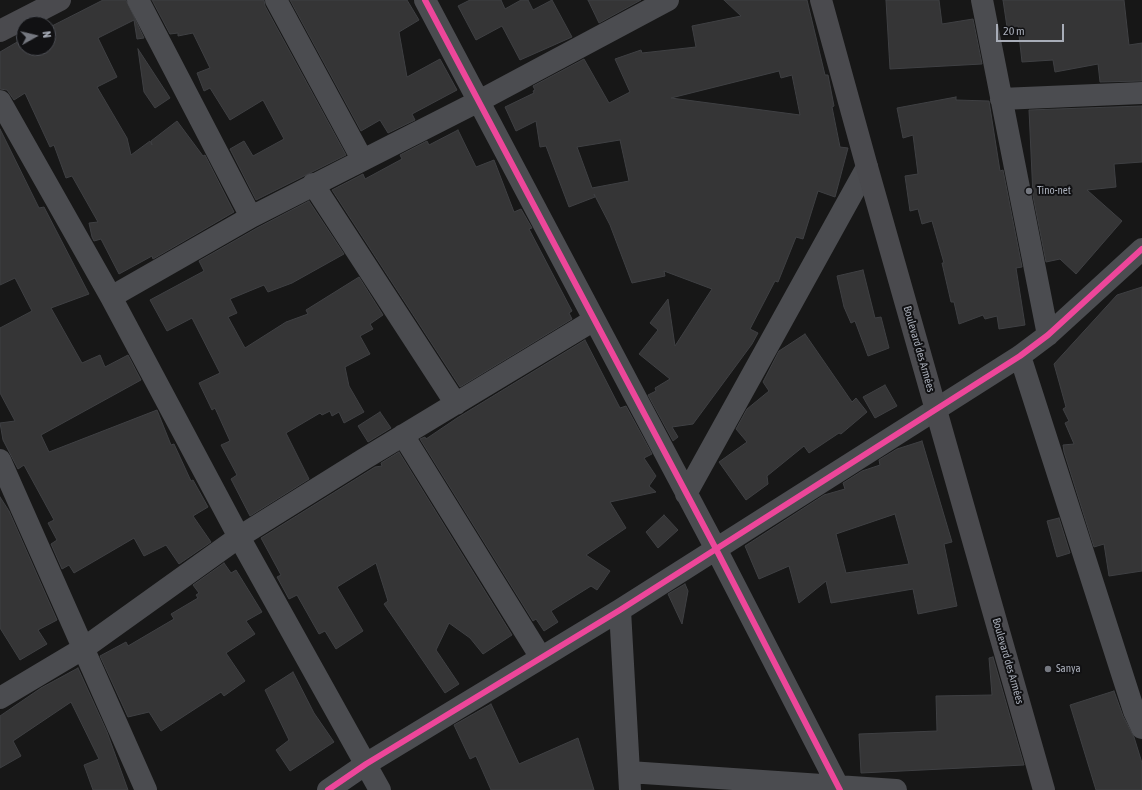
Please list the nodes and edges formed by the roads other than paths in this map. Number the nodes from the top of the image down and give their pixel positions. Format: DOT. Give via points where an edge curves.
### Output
graph roads {
  1 [pos="60,0"];
  2 [pos="138,0"];
  3 [pos="276,0"];
  4 [pos="425,0"];
  5 [pos="668,0"];
  6 [pos="821,0"];
  7 [pos="982,0"];
  8 [pos="0,30"];
  9 [pos="1142,93"];
  10 [pos="1001,98"];
  11 [pos="0,100"];
  12 [pos="479,101"];
  13 [pos="362,159"];
  14 [pos="866,167"];
  15 [pos="313,184"];
  16 [pos="251,217"];
  17 [pos="1142,249"];
  18 [pos="111,297"];
  19 [pos="594,320"];
  20 [pos="1048,335"];
  21 [pos="1020,356"];
  22 [pos="456,404"];
  23 [pos="936,410"];
  24 [pos="403,435"];
  25 [pos="0,460"];
  26 [pos="686,494"];
  27 [pos="239,537"];
  28 [pos="716,549"];
  29 [pos="620,610"];
  30 [pos="84,648"];
  31 [pos="540,656"];
  32 [pos="0,698"];
  33 [pos="1142,728"];
  34 [pos="366,764"];
  35 [pos="630,781"];
  36 [pos="839,788"];
  37 [pos="146,790"];
  38 [pos="328,790"];
  39 [pos="380,790"];
  40 [pos="896,790"];
  41 [pos="1044,790"];
  1 -- 8 [label="main road"];
  2 -- 16 [label="street"];
  3 -- 13 [label="street"];
  4 -- 12 [label="street"];
  5 -- 12 [label="street"];
  6 -- 14 [label="main road, Boulevard des Armées"];
  7 -- 10 [label="street"];
  9 -- 10 [label="street"];
  10 -- 20 [label="street"];
  11 -- 18 [label="street"];
  12 -- 13 [label="street"];
  12 -- 19 [label="street"];
  13 -- 15 [label="street"];
  14 -- 23 [label="main road, Boulevard des Armées"];
  14 -- 26 [label="street"];
  15 -- 16 [label="street"];
  15 -- 22 [label="street"];
  16 -- 18 [label="street"];
  17 -- 20 [label="street"];
  18 -- 27 [label="street"];
  19 -- 22 [label="street"];
  19 -- 26 [label="street"];
  20 -- 21 [label="street"];
  21 -- 23 [label="street"];
  21 -- 33 [label="street" via="1131,704"];
  22 -- 24 [label="street"];
  23 -- 28 [label="street"];
  23 -- 41 [label="main road, Boulevard des Armées"];
  24 -- 27 [label="street"];
  24 -- 31 [label="street"];
  25 -- 30 [label="street"];
  26 -- 28 [label="street"];
  27 -- 30 [label="street"];
  27 -- 34 [label="street"];
  28 -- 29 [label="street"];
  28 -- 36 [label="street"];
  29 -- 31 [label="street"];
  29 -- 35 [label="street"];
  30 -- 32 [label="street"];
  30 -- 37 [label="street"];
  31 -- 34 [label="street"];
  34 -- 38 [label="street"];
  34 -- 39 [label="street"];
  35 -- 36 [label="street"];
  36 -- 40 [label="street"];
}
